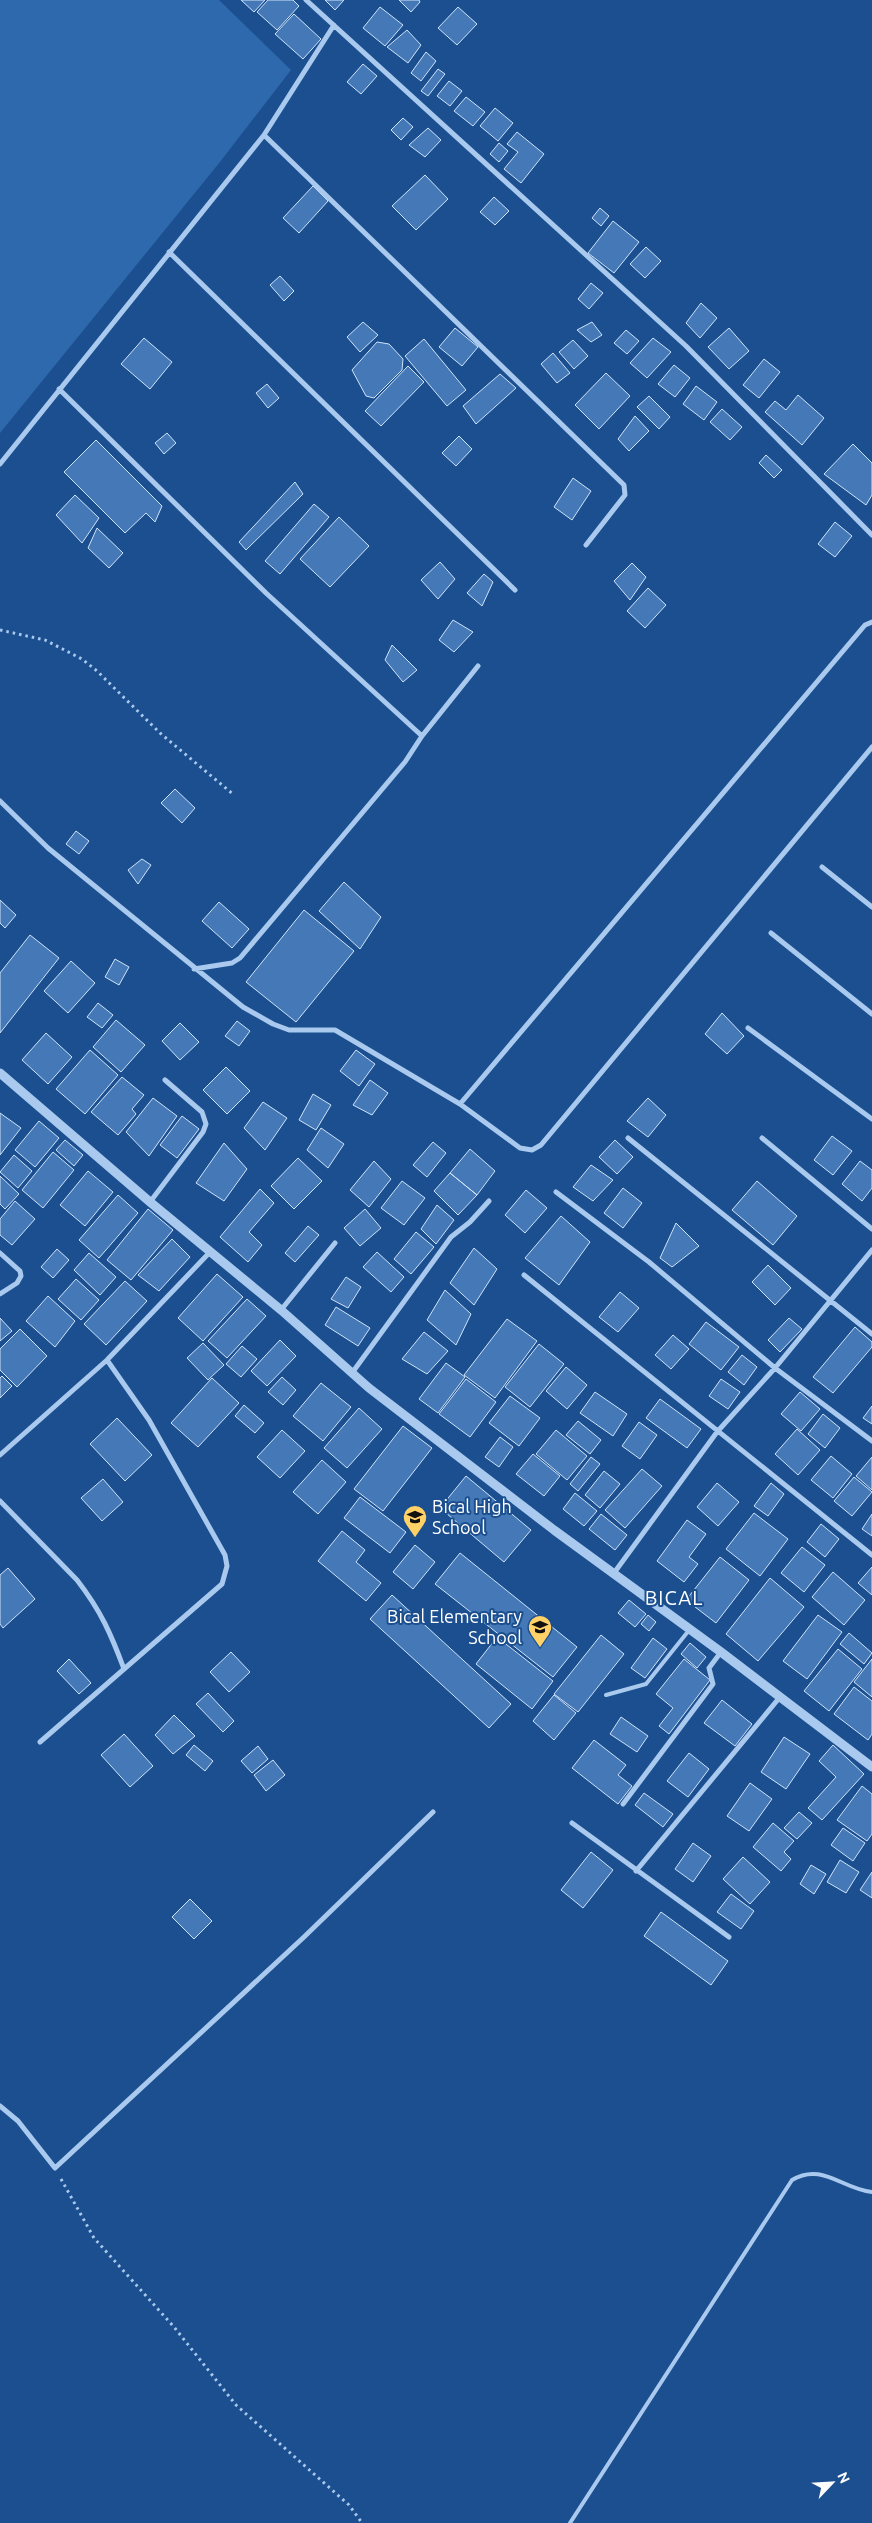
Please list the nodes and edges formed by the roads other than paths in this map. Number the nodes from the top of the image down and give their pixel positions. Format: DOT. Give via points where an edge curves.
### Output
graph roads {
  1 [pos="306,0"];
  2 [pos="334,25"];
  3 [pos="264,135"];
  4 [pos="169,252"];
  5 [pos="59,389"];
  6 [pos="0,464"];
  7 [pos="872,535"];
  8 [pos="586,545"];
  9 [pos="515,590"];
  10 [pos="872,622"];
  11 [pos="478,666"];
  12 [pos="422,736"];
  13 [pos="872,747"];
  14 [pos="0,801"];
  15 [pos="822,867"];
  16 [pos="872,907"];
  17 [pos="771,933"];
  18 [pos="194,969"];
  19 [pos="872,1014"];
  20 [pos="748,1028"];
  21 [pos="0,1072"];
  22 [pos="165,1080"];
  23 [pos="460,1104"];
  24 [pos="872,1119"];
  25 [pos="628,1138"];
  26 [pos="762,1138"];
  27 [pos="556,1192"];
  28 [pos="489,1201"];
  29 [pos="150,1202"];
  30 [pos="872,1228"];
  31 [pos="335,1243"];
  32 [pos="872,1250"];
  33 [pos="0,1252"];
  34 [pos="210,1252"];
  35 [pos="524,1275"];
  36 [pos="0,1294"];
  37 [pos="830,1301"];
  38 [pos="281,1310"];
  39 [pos="872,1334"];
  40 [pos="107,1360"];
  41 [pos="775,1368"];
  42 [pos="352,1373"];
  43 [pos="717,1432"];
  44 [pos="872,1441"];
  45 [pos="0,1455"];
  46 [pos="0,1501"];
  47 [pos="872,1555"];
  48 [pos="614,1572"];
  49 [pos="690,1629"];
  50 [pos="721,1652"];
  51 [pos="124,1670"];
  52 [pos="606,1695"];
  53 [pos="780,1697"];
  54 [pos="40,1742"];
  55 [pos="872,1767"];
  56 [pos="623,1804"];
  57 [pos="434,1812"];
  58 [pos="572,1823"];
  59 [pos="636,1871"];
  60 [pos="729,1936"];
  61 [pos="0,2106"];
  62 [pos="872,2192"];
  63 [pos="570,2523"];
  1 -- 2 [label="street"];
  2 -- 3 [label="street"];
  2 -- 7 [label="street" via="686,346"];
  3 -- 4 [label="street"];
  3 -- 8 [label="street" via="624,485 625,495"];
  4 -- 5 [label="street"];
  4 -- 9 [label="street"];
  5 -- 6 [label="street"];
  5 -- 12 [label="street" via="266,593"];
  10 -- 23 [label="street" via="865,625"];
  11 -- 12 [label="street"];
  12 -- 18 [label="street" via="405,762 240,958 232,963"];
  13 -- 23 [label="street" via="541,1145 532,1150 520,1148"];
  14 -- 18 [label="street" via="48,848"];
  15 -- 16 [label="street"];
  17 -- 19 [label="street"];
  18 -- 23 [label="street" via="243,1007 273,1024 289,1030 335,1030"];
  20 -- 24 [label="street"];
  21 -- 29 [label="street"];
  22 -- 29 [label="street" via="202,1112 206,1124"];
  25 -- 37 [label="street"];
  26 -- 30 [label="street"];
  27 -- 41 [label="street" via="649,1262"];
  28 -- 42 [label="street" via="451,1237"];
  29 -- 34 [label="street"];
  31 -- 38 [label="street"];
  32 -- 37 [label="street"];
  33 -- 36 [label="street" via="20,1271 21,1276 17,1283"];
  34 -- 38 [label="street"];
  34 -- 40 [label="street"];
  35 -- 43 [label="street"];
  37 -- 39 [label="street"];
  37 -- 41 [label="street"];
  38 -- 42 [label="street"];
  40 -- 45 [label="street"];
  40 -- 51 [label="street" via="149,1420 225,1555 226,1566 222,1584"];
  41 -- 43 [label="street"];
  41 -- 44 [label="street"];
  42 -- 48 [label="street" via="554,1530"];
  43 -- 47 [label="street"];
  43 -- 48 [label="street"];
  46 -- 51 [label="street" via="78,1580 102,1615"];
  48 -- 49 [label="street"];
  49 -- 50 [label="street"];
  49 -- 52 [label="lane" via="646,1684"];
  50 -- 53 [label="street"];
  50 -- 56 [label="street" via="709,1668 713,1684"];
  51 -- 54 [label="street"];
  53 -- 55 [label="street"];
  53 -- 59 [label="street"];
  57 -- 61 [label="street" via="55,2168 18,2121"];
  58 -- 59 [label="street"];
  59 -- 60 [label="street"];
  62 -- 63 [label="lane" via="864,2192 817,2173 804,2173 792,2180"];
}
